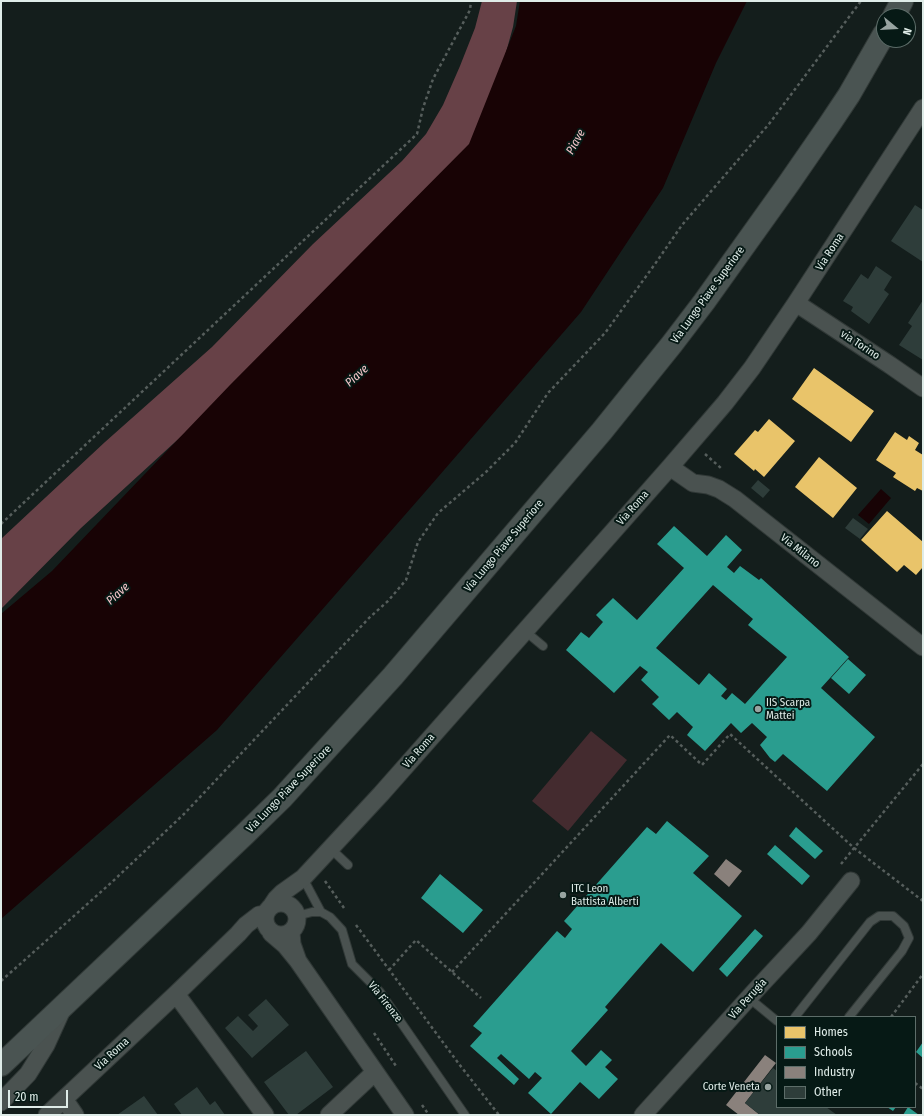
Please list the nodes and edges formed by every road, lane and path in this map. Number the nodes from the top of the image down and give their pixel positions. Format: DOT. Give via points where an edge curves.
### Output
graph roads {
  1 [pos="471,1"];
  2 [pos="861,1"];
  3 [pos="876,48"];
  4 [pos="923,108"];
  5 [pos="796,303"];
  6 [pos="923,388"];
  7 [pos="702,450"];
  8 [pos="670,467"];
  9 [pos="725,472"];
  10 [pos="1,524"];
  11 [pos="524,631"];
  12 [pos="543,646"];
  13 [pos="923,647"];
  14 [pos="923,764"];
  15 [pos="854,848"];
  16 [pos="335,854"];
  17 [pos="348,865"];
  18 [pos="837,870"];
  19 [pos="303,878"];
  20 [pos="851,881"];
  21 [pos="923,901"];
  22 [pos="345,910"];
  23 [pos="321,912"];
  24 [pos="269,920"];
  25 [pos="294,920"];
  26 [pos="353,922"];
  27 [pos="298,961"];
  28 [pos="389,970"];
  29 [pos="452,972"];
  30 [pos="923,974"];
  31 [pos="1,981"];
  32 [pos="176,994"];
  33 [pos="481,998"];
  34 [pos="749,998"];
  35 [pos="62,1008"];
  36 [pos="796,1016"];
  37 [pos="851,1016"];
  38 [pos="892,1016"];
  39 [pos="776,1020"];
  40 [pos="1,1065"];
  41 [pos="375,1072"];
  42 [pos="64,1099"];
  43 [pos="1,1102"];
  44 [pos="47,1115"];
  45 [pos="75,1115"];
  46 [pos="265,1115"];
  47 [pos="330,1115"];
  48 [pos="405,1115"];
  49 [pos="465,1115"];
  50 [pos="499,1115"];
  51 [pos="643,1115"];
  1 -- 10 [label="path" via="470,10 433,79 417,134"];
  2 -- 31 [label="path" via="769,124 682,225 605,333 548,393 515,443 486,472 438,512 418,542 406,580 388,601 365,622 184,814"];
  3 -- 35 [label="main road, Via Lungo Piave Superiore" via="849,95 789,184 704,302 602,431 393,676 282,798"];
  4 -- 5 [label="street, Via Roma"];
  5 -- 6 [label="street, via Torino"];
  5 -- 8 [label="street, Via Roma" via="752,368"];
  7 -- 9 [label="path"];
  8 -- 11 [label="street, Via Roma"];
  8 -- 13 [label="street, Via Milano" via="692,483 719,489 735,499"];
  11 -- 12 [label="lane"];
  11 -- 16 [label="street, Via Roma" via="381,794"];
  14 -- 15 [label="path"];
  15 -- 18 [label="path"];
  15 -- 21 [label="path"];
  15 -- 29 [label="path" via="730,734 702,765 670,735"];
  16 -- 17 [label="lane"];
  16 -- 19 [label="street, Via Roma"];
  16 -- 22 [label="path" via="325,881"];
  19 -- 23 [label="lane"];
  19 -- 24 [label="street, Via Roma" via="276,899"];
  19 -- 25 [label="street, Via Roma" via="297,895"];
  20 -- 34 [label="street, Via Perugia" via="809,934"];
  23 -- 25 [label="lane" via="312,912"];
  23 -- 49 [label="lane, Via Firenze" via="330,917 342,930 352,964 380,992"];
  24 -- 25 [label="street, Via Roma" via="281,936 286,935"];
  24 -- 25 [label="street" via="278,903 284,903 289,905"];
  24 -- 27 [label="street"];
  24 -- 32 [label="street, Via Roma" via="259,915 252,920"];
  25 -- 27 [label="street" via="292,944"];
  26 -- 28 [label="path"];
  27 -- 41 [label="street"];
  28 -- 29 [label="path" via="416,940"];
  28 -- 50 [label="path"];
  29 -- 33 [label="path"];
  30 -- 38 [label="path"];
  32 -- 42 [label="street, Via Roma"];
  32 -- 46 [label="street"];
  34 -- 39 [label="lane"];
  34 -- 51 [label="street, Via Perugia"];
  35 -- 40 [label="main road, Via Lungo Piave Superiore"];
  35 -- 43 [label="street, Via Lungo Piave Superiore" via="46,1045 28,1074"];
  36 -- 37 [label="lane" via="870,922 879,916 893,916 904,926 909,938 902,951"];
  41 -- 47 [label="street"];
  41 -- 48 [label="street"];
  42 -- 44 [label="street, Via Roma"];
  42 -- 45 [label="street"];
}
